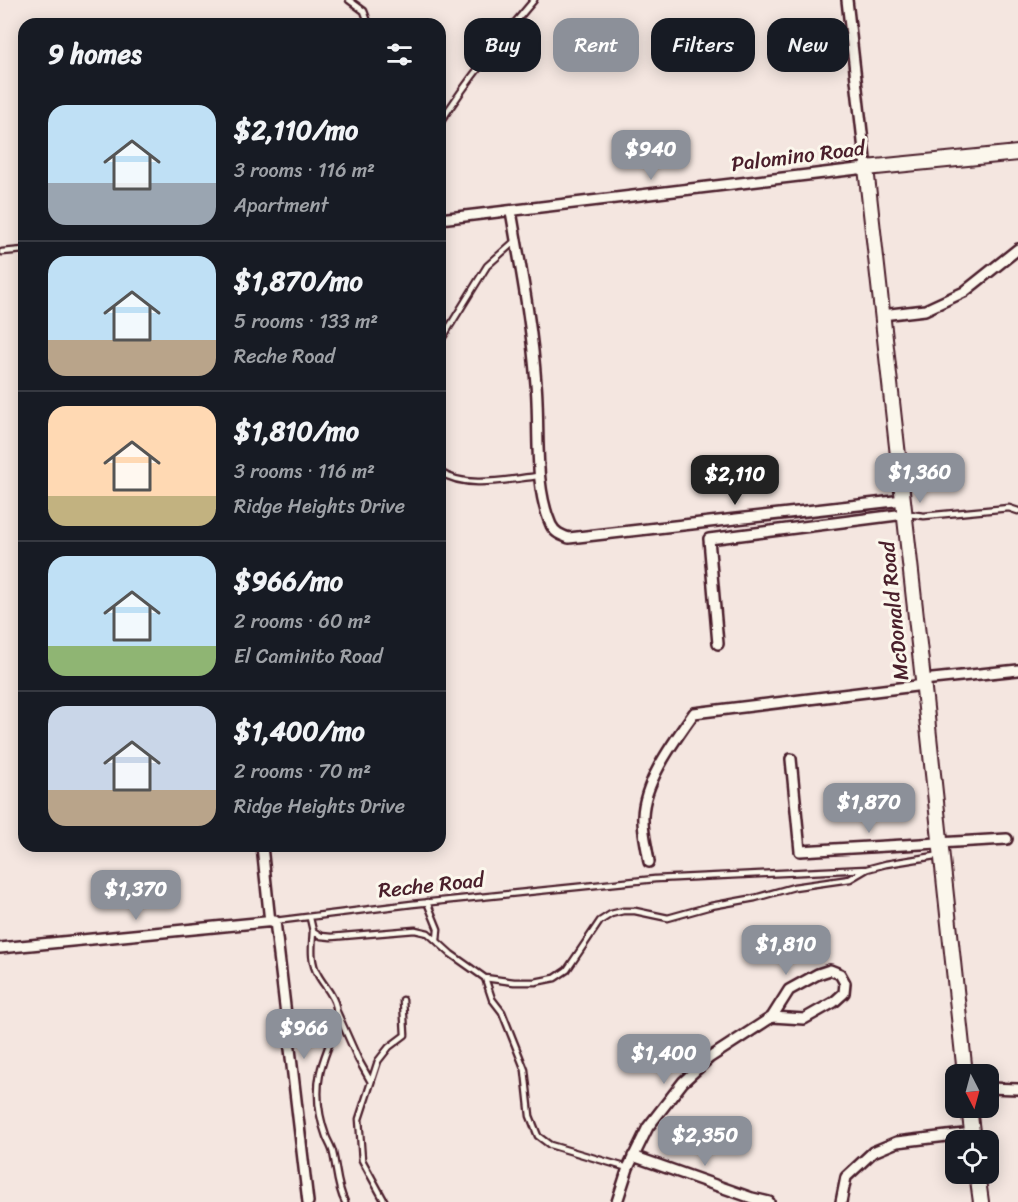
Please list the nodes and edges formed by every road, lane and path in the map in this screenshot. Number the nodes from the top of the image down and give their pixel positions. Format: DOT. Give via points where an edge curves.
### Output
graph roads {
  1 [pos="349,0"];
  2 [pos="534,0"];
  3 [pos="847,0"];
  4 [pos="367,18"];
  5 [pos="446,114"];
  6 [pos="1018,153"];
  7 [pos="866,168"];
  8 [pos="511,212"];
  9 [pos="446,218"];
  10 [pos="516,240"];
  11 [pos="1018,249"];
  12 [pos="18,251"];
  13 [pos="2,252"];
  14 [pos="882,315"];
  15 [pos="446,332"];
  16 [pos="446,476"];
  17 [pos="540,476"];
  18 [pos="904,507"];
  19 [pos="1018,511"];
  20 [pos="718,644"];
  21 [pos="1018,670"];
  22 [pos="924,682"];
  23 [pos="791,759"];
  24 [pos="1007,839"];
  25 [pos="940,850"];
  26 [pos="263,852"];
  27 [pos="649,861"];
  28 [pos="867,868"];
  29 [pos="427,902"];
  30 [pos="310,918"];
  31 [pos="273,922"];
  32 [pos="313,931"];
  33 [pos="437,940"];
  34 [pos="0,948"];
  35 [pos="486,978"];
  36 [pos="403,1000"];
  37 [pos="336,1010"];
  38 [pos="772,1017"];
  39 [pos="964,1064"];
  40 [pos="371,1082"];
  41 [pos="999,1088"];
  42 [pos="1018,1089"];
  43 [pos="945,1139"];
  44 [pos="633,1156"];
  45 [pos="628,1168"];
  46 [pos="979,1184"];
  47 [pos="308,1202"];
  48 [pos="345,1202"];
  49 [pos="385,1202"];
  50 [pos="617,1202"];
  51 [pos="769,1202"];
  52 [pos="841,1202"];
  53 [pos="981,1202"];
  1 -- 4 [label="lane" via="364,11"];
  2 -- 5 [label="lane" via="495,45"];
  3 -- 7 [label="street, McDonald Road"];
  6 -- 7 [label="street, Palomino Road"];
  7 -- 8 [label="street, Palomino Road"];
  7 -- 14 [label="street, McDonald Road"];
  8 -- 9 [label="street, Palomino Road"];
  8 -- 10 [label="street"];
  10 -- 15 [label="lane" via="487,266"];
  10 -- 17 [label="street" via="532,339"];
  11 -- 14 [label="street" via="964,292 925,310"];
  12 -- 13 [label="lane"];
  14 -- 18 [label="street, McDonald Road"];
  16 -- 17 [label="lane" via="470,482"];
  17 -- 18 [label="street" via="552,526 558,535 569,538"];
  18 -- 19 [label="lane" via="924,516 1009,508"];
  18 -- 20 [label="street" via="709,538"];
  18 -- 22 [label="street, McDonald Road"];
  21 -- 22 [label="street"];
  22 -- 25 [label="street, McDonald Road"];
  22 -- 27 [label="street" via="694,713 659,764 644,806"];
  23 -- 25 [label="street" via="800,851"];
  24 -- 25 [label="street"];
  25 -- 28 [label="lane"];
  25 -- 39 [label="street, McDonald Road"];
  26 -- 31 [label="street"];
  28 -- 29 [label="lane, Reche Road" via="655,879"];
  28 -- 35 [label="lane" via="850,879 794,887 668,918 635,911 611,914 600,921 567,970 555,978 535,982"];
  29 -- 30 [label="lane, Reche Road"];
  29 -- 33 [label="lane" via="438,929"];
  30 -- 31 [label="lane, Reche Road"];
  30 -- 32 [label="lane"];
  31 -- 34 [label="street, Reche Road"];
  31 -- 47 [label="street"];
  32 -- 33 [label="lane" via="331,937 415,930"];
  32 -- 37 [label="lane" via="312,962"];
  33 -- 35 [label="lane"];
  35 -- 45 [label="lane" via="525,1070 530,1116 538,1136 550,1145"];
  36 -- 40 [label="lane" via="405,1035 378,1061"];
  37 -- 40 [label="lane"];
  37 -- 48 [label="lane" via="318,1088 322,1121"];
  38 -- 38 [label="street" via="789,990 818,974 830,970 840,974 845,983 844,993 834,1002 804,1019"];
  38 -- 44 [label="street" via="710,1058 683,1082 648,1127"];
  40 -- 49 [label="lane" via="358,1119 362,1160"];
  41 -- 42 [label="street"];
  43 -- 52 [label="street" via="897,1142 873,1152 846,1177"];
  44 -- 45 [label="street"];
  44 -- 51 [label="street"];
  45 -- 50 [label="street"];
  46 -- 53 [label="street"];
}
